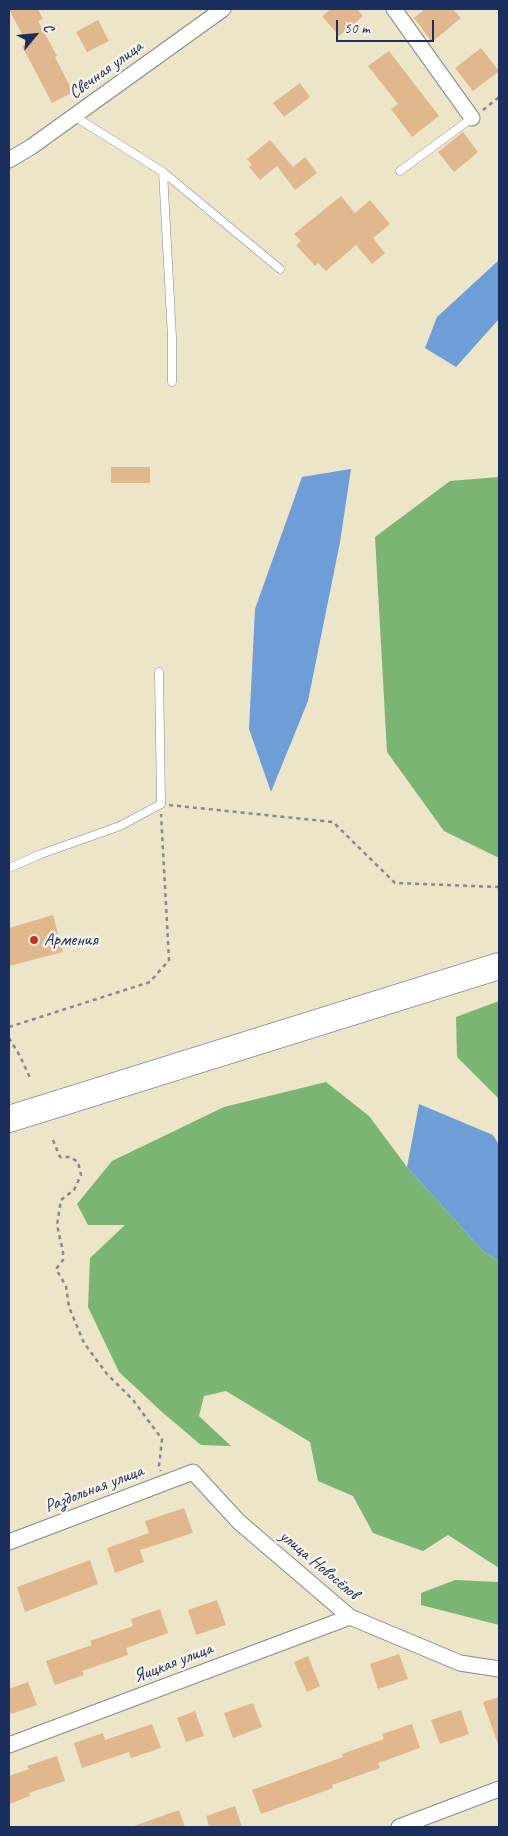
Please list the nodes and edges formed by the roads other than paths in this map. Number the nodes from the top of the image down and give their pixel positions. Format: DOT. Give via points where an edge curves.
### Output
graph roads {
  1 [pos="223,9"];
  2 [pos="394,9"];
  3 [pos="74,116"];
  4 [pos="472,118"];
  5 [pos="9,160"];
  6 [pos="400,171"];
  7 [pos="164,172"];
  8 [pos="280,269"];
  9 [pos="172,382"];
  10 [pos="159,672"];
  11 [pos="9,868"];
  12 [pos="499,966"];
  13 [pos="9,1119"];
  14 [pos="194,1472"];
  15 [pos="9,1542"];
  16 [pos="350,1617"];
  17 [pos="499,1669"];
  18 [pos="9,1745"];
  19 [pos="499,1789"];
  20 [pos="399,1827"];
  1 -- 3 [label="street, Свечная улица"];
  2 -- 4 [label="street"];
  3 -- 5 [label="street, Свечная улица"];
  3 -- 7 [label="lane"];
  4 -- 6 [label="lane"];
  7 -- 8 [label="lane"];
  7 -- 9 [label="lane"];
  10 -- 11 [label="lane" via="161,804 120,826"];
  12 -- 13 [label="highway"];
  14 -- 15 [label="street, Раздольная улица"];
  14 -- 16 [label="street, улица Новосёлов" via="239,1522"];
  16 -- 17 [label="street, улица Новосёлов" via="460,1662"];
  16 -- 18 [label="street, Яицкая улица"];
  19 -- 20 [label="street"];
}
